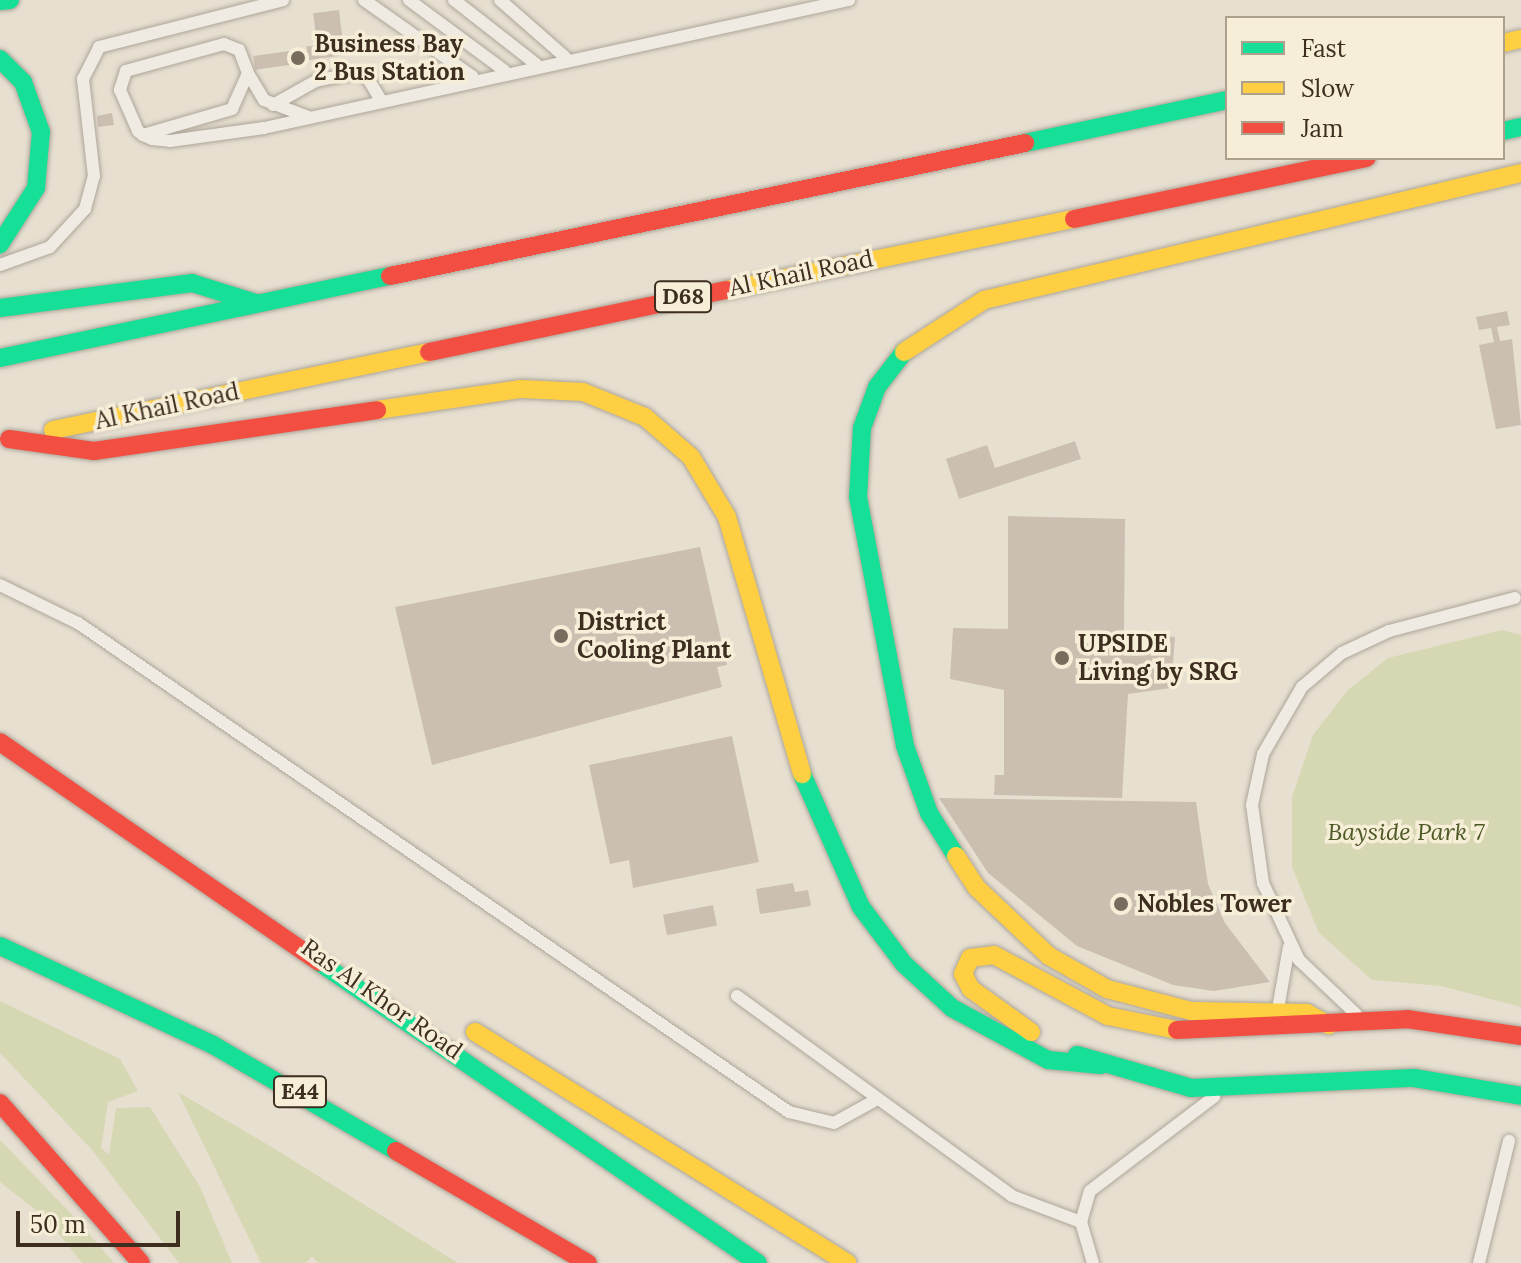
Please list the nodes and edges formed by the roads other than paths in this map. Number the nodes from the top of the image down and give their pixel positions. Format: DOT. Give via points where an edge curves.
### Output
graph roads {
  1 [pos="10,0"];
  2 [pos="283,0"];
  3 [pos="364,0"];
  4 [pos="409,0"];
  5 [pos="454,0"];
  6 [pos="500,0"];
  7 [pos="849,0"];
  8 [pos="0,1"];
  9 [pos="565,57"];
  10 [pos="0,59"];
  11 [pos="536,64"];
  12 [pos="505,71"];
  13 [pos="248,73"];
  14 [pos="473,77"];
  15 [pos="380,99"];
  16 [pos="1225,100"];
  17 [pos="273,105"];
  18 [pos="308,117"];
  19 [pos="143,135"];
  20 [pos="1357,160"];
  21 [pos="1521,173"];
  22 [pos="0,244"];
  23 [pos="0,265"];
  24 [pos="256,303"];
  25 [pos="0,308"];
  26 [pos="0,358"];
  27 [pos="4,440"];
  28 [pos="0,585"];
  29 [pos="1515,598"];
  30 [pos="0,742"];
  31 [pos="262,916"];
  32 [pos="1288,940"];
  33 [pos="0,946"];
  34 [pos="397,988"];
  35 [pos="737,996"];
  36 [pos="1272,1014"];
  37 [pos="450,1018"];
  38 [pos="1365,1020"];
  39 [pos="1329,1025"];
  40 [pos="1521,1036"];
  41 [pos="1101,1065"];
  42 [pos="1223,1091"];
  43 [pos="1521,1096"];
  44 [pos="874,1101"];
  45 [pos="0,1103"];
  46 [pos="1509,1141"];
  47 [pos="443,1177"];
  48 [pos="1081,1222"];
  49 [pos="141,1263"];
  50 [pos="548,1263"];
  51 [pos="588,1263"];
  52 [pos="758,1263"];
  53 [pos="847,1263"];
  54 [pos="1093,1263"];
  55 [pos="1479,1263"];
  1 -- 8 [label="main road"];
  2 -- 23 [label="lane" via="99,47 83,79 94,176 85,209 50,247"];
  3 -- 14 [label="lane"];
  4 -- 12 [label="lane"];
  5 -- 11 [label="lane"];
  6 -- 9 [label="lane"];
  7 -- 9 [label="lane"];
  9 -- 11 [label="lane"];
  10 -- 22 [label="main road" via="23,82 41,132 36,188"];
  11 -- 12 [label="lane"];
  12 -- 14 [label="lane"];
  13 -- 17 [label="lane"];
  13 -- 19 [label="lane" via="240,99 220,117"];
  13 -- 19 [label="lane" via="229,44 132,67 120,90 129,119"];
  14 -- 15 [label="lane"];
  15 -- 17 [label="lane" via="367,77 353,73 316,81"];
  15 -- 18 [label="lane"];
  16 -- 24 [label="main road"];
  17 -- 18 [label="lane"];
  18 -- 19 [label="lane" via="183,141"];
  20 -- 27 [label="main road, Al Khail Road / D68"];
  21 -- 36 [label="main road" via="984,300 907,348 877,387 862,428 858,497 900,723 919,791 957,862 1023,936 1107,989 1191,1011"];
  24 -- 25 [label="main road" via="225,288 192,283"];
  24 -- 26 [label="main road"];
  27 -- 41 [label="main road" via="94,451 521,389 583,392 645,417 691,457 727,517 812,808 861,907 904,964 952,1008 1048,1060"];
  28 -- 44 [label="lane" via="78,623 789,1112 834,1123"];
  29 -- 32 [label="lane" via="1365,640 1321,668 1286,707 1263,754 1253,831 1263,883"];
  30 -- 31 [label="main road, Ras Al Khor Road"];
  31 -- 34 [label="main road"];
  31 -- 52 [label="main road, Ras Al Khor Road"];
  32 -- 36 [label="lane" via="1288,978"];
  32 -- 38 [label="lane" via="1312,978"];
  33 -- 47 [label="main road, E44" via="213,1045"];
  35 -- 44 [label="lane"];
  36 -- 39 [label="main road" via="1307,1013"];
  37 -- 53 [label="main road"];
  38 -- 39 [label="main road"];
  38 -- 40 [label="main road" via="1450,1022"];
  39 -- 41 [label="main road" via="1226,1036 1151,1027 1068,1000 994,955 970,958 963,974 971,989 1033,1032"];
  41 -- 42 [label="main road"];
  42 -- 43 [label="main road" via="1414,1078"];
  42 -- 48 [label="lane" via="1100,1179"];
  44 -- 48 [label="lane" via="1012,1196"];
  45 -- 49 [label="main road"];
  46 -- 55 [label="lane"];
  47 -- 50 [label="main road"];
  47 -- 51 [label="main road, E44"];
  48 -- 54 [label="lane"];
}
